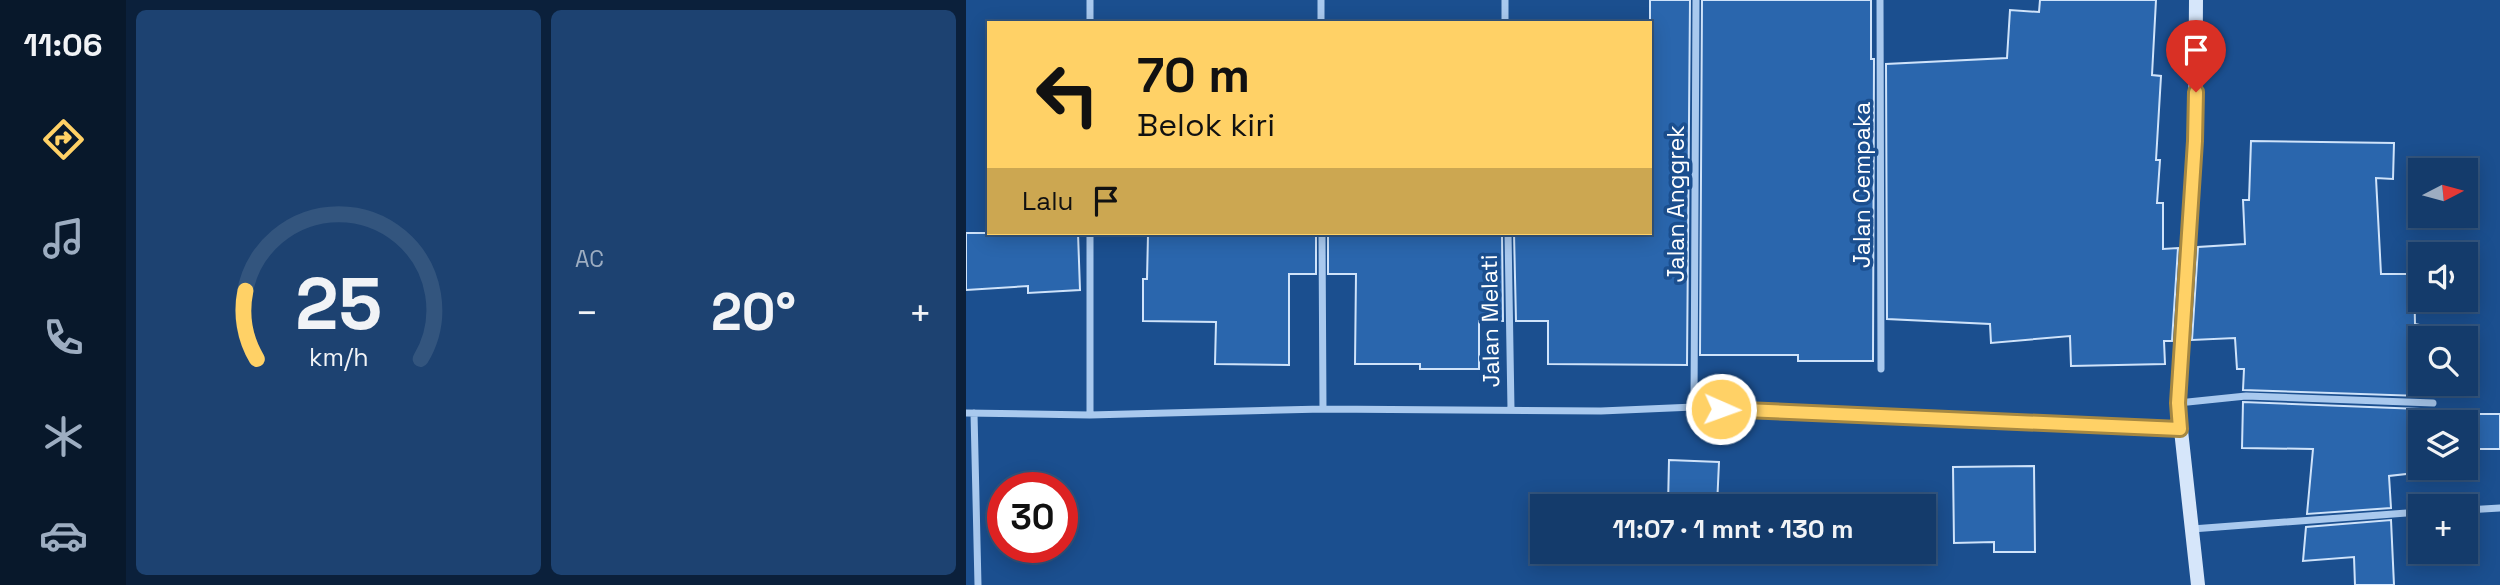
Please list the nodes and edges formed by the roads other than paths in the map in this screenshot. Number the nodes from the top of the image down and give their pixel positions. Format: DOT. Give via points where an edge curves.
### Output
graph roads {
  1 [pos="1090,0"];
  2 [pos="1321,0"];
  3 [pos="1505,0"];
  4 [pos="1696,0"];
  5 [pos="1880,0"];
  6 [pos="2196,0"];
  7 [pos="1090,21"];
  8 [pos="1321,21"];
  9 [pos="1506,21"];
  10 [pos="1090,235"];
  11 [pos="1322,235"];
  12 [pos="1508,235"];
  13 [pos="1881,369"];
  14 [pos="2433,402"];
  15 [pos="2178,403"];
  16 [pos="1694,407"];
  17 [pos="1323,409"];
  18 [pos="1511,409"];
  19 [pos="970,413"];
  20 [pos="1090,415"];
  21 [pos="2180,429"];
  22 [pos="2500,508"];
  23 [pos="2478,509"];
  24 [pos="2408,513"];
  25 [pos="2192,529"];
  26 [pos="978,585"];
  27 [pos="2198,585"];
  1 -- 7 [label="street"];
  2 -- 8 [label="street"];
  3 -- 9 [label="street"];
  4 -- 16 [label="street, Jalan Anggrek"];
  5 -- 13 [label="street, Jalan Cempaka"];
  6 -- 15 [label="main road" via="2195,141"];
  10 -- 20 [label="street"];
  11 -- 17 [label="street"];
  12 -- 18 [label="street, Jalan Melati"];
  14 -- 15 [label="street" via="2246,396"];
  15 -- 21 [label="main road"];
  16 -- 18 [label="street"];
  16 -- 21 [label="street"];
  17 -- 18 [label="street"];
  17 -- 20 [label="street"];
  19 -- 20 [label="street"];
  19 -- 26 [label="street"];
  21 -- 25 [label="main road"];
  22 -- 23 [label="street"];
  24 -- 25 [label="street"];
  25 -- 27 [label="main road"];
}
